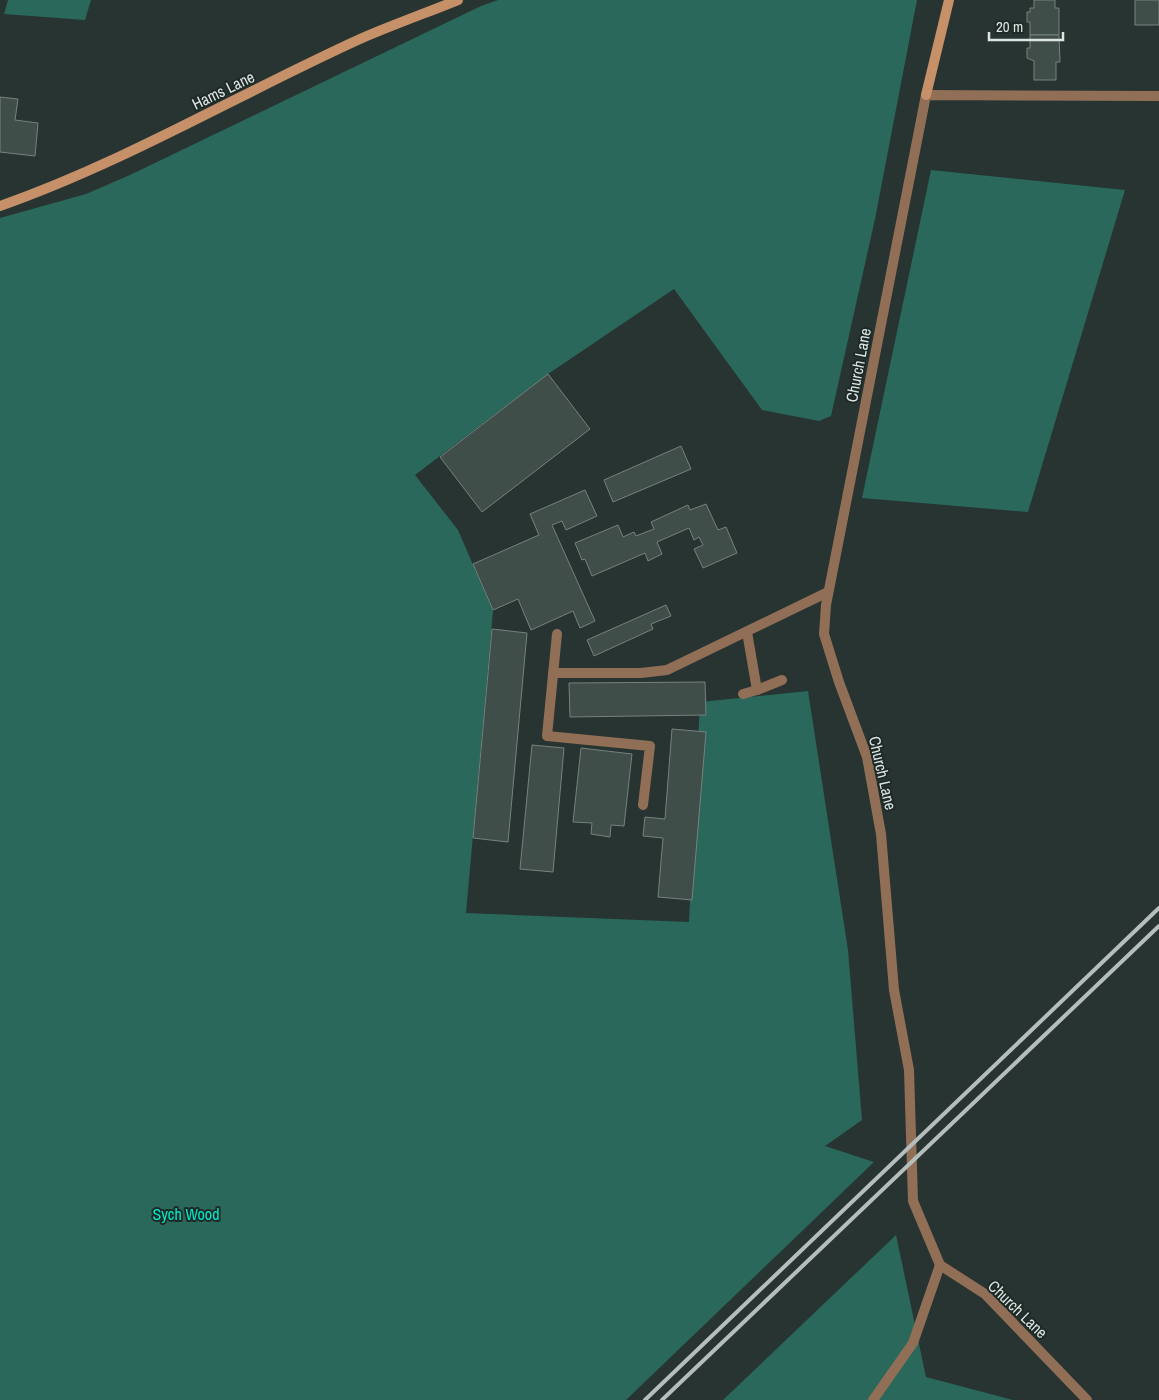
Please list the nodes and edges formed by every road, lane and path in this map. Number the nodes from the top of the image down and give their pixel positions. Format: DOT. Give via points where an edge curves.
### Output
graph roads {
  1 [pos="458,0"];
  2 [pos="949,0"];
  3 [pos="926,96"];
  4 [pos="1159,96"];
  5 [pos="0,206"];
  6 [pos="828,592"];
  7 [pos="747,632"];
  8 [pos="557,634"];
  9 [pos="553,673"];
  10 [pos="782,680"];
  11 [pos="757,690"];
  12 [pos="743,694"];
  13 [pos="643,805"];
  14 [pos="940,1265"];
  15 [pos="873,1400"];
  16 [pos="1087,1400"];
  1 -- 5 [label="street, Hams Lane" via="361,39 100,167"];
  2 -- 3 [label="street, Church Lane"];
  3 -- 4 [label="street"];
  3 -- 6 [label="street, Church Lane"];
  6 -- 7 [label="street"];
  6 -- 14 [label="street, Church Lane" via="824,634 867,756 882,834 894,990 909,1070 913,1201"];
  7 -- 9 [label="street" via="668,670"];
  7 -- 11 [label="street"];
  8 -- 9 [label="street"];
  9 -- 13 [label="street" via="547,736 650,746"];
  10 -- 11 [label="street"];
  11 -- 12 [label="street"];
  14 -- 15 [label="street" via="914,1343"];
  14 -- 16 [label="street, Church Lane" via="985,1294"];
}
